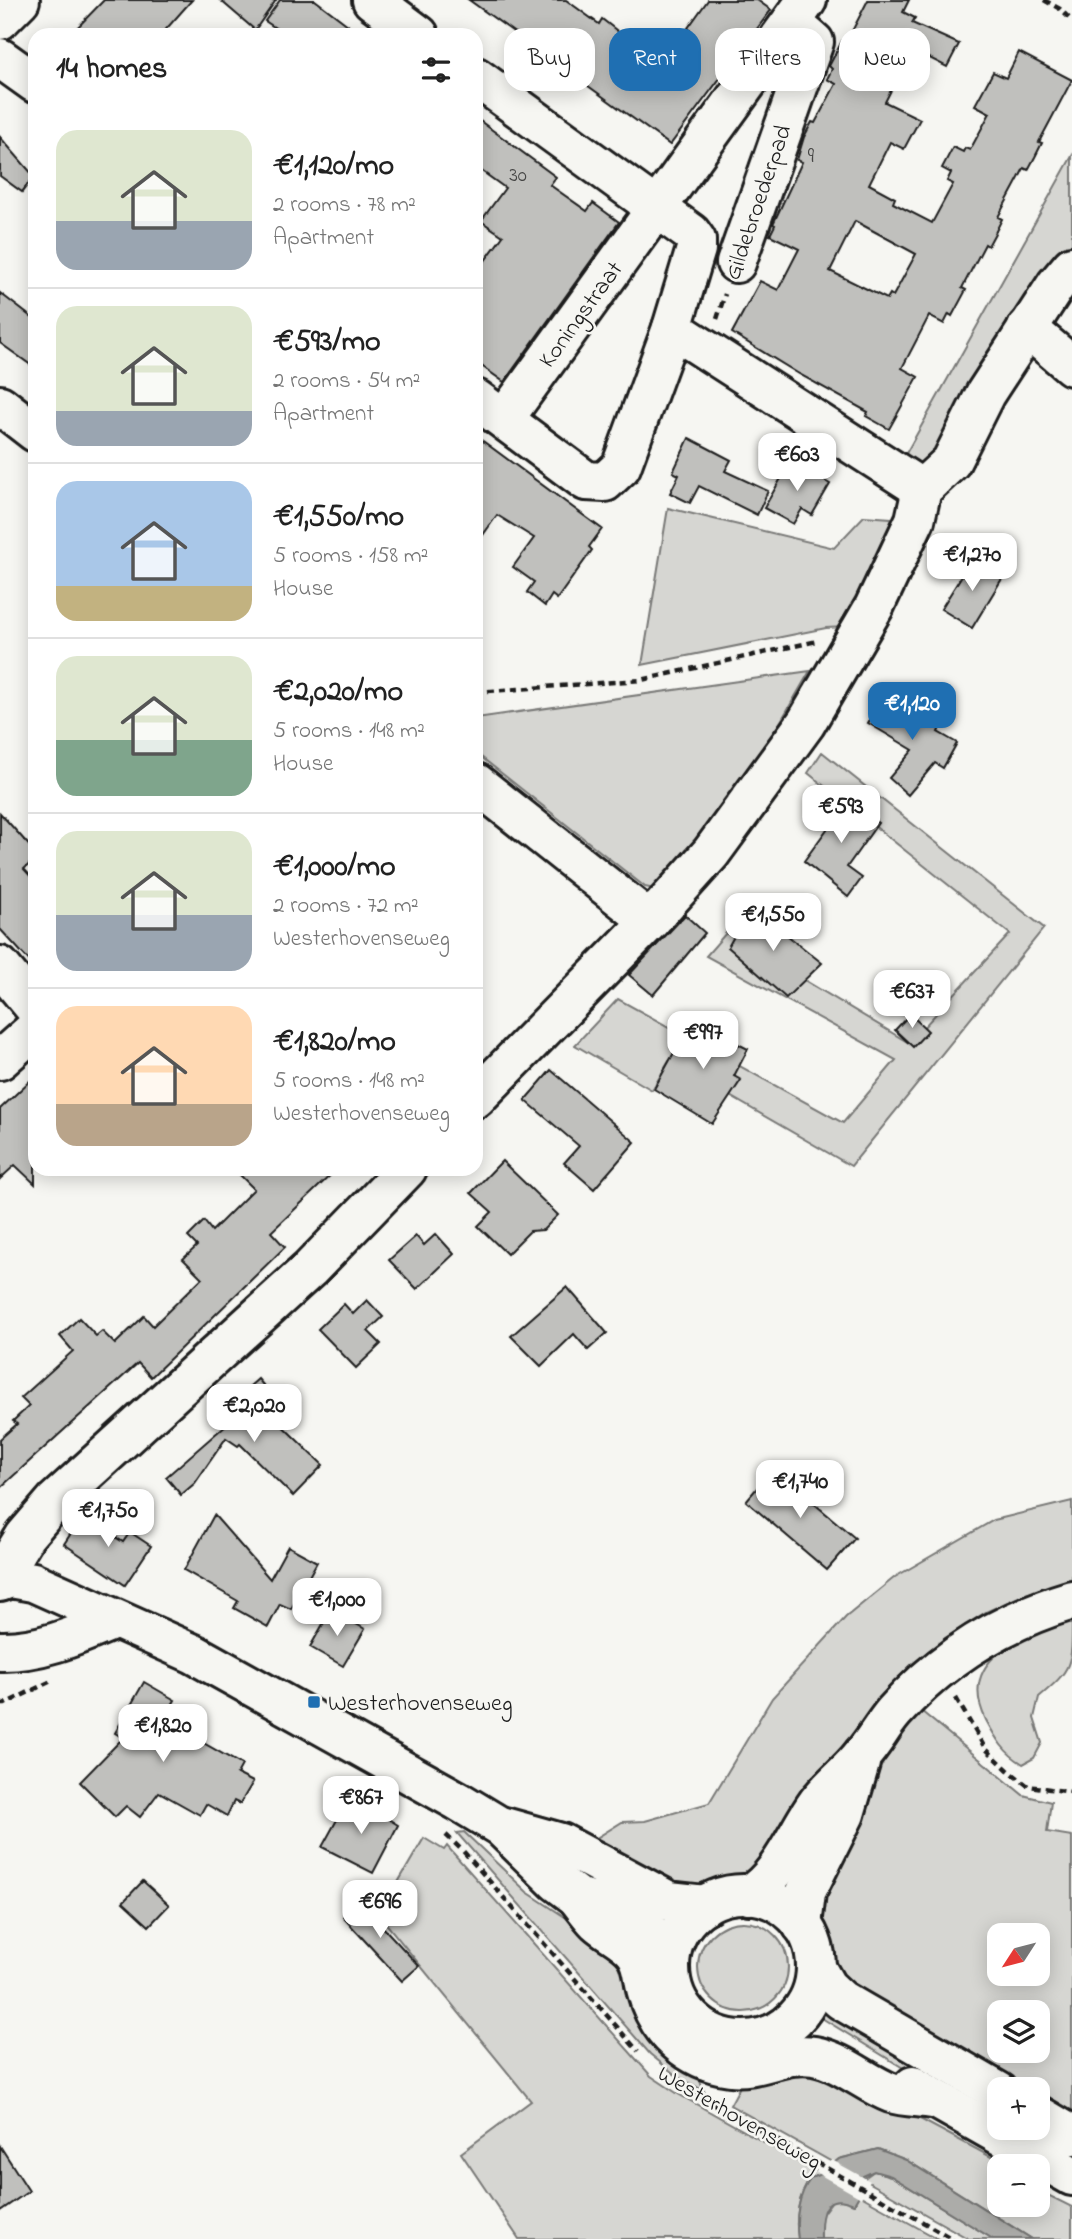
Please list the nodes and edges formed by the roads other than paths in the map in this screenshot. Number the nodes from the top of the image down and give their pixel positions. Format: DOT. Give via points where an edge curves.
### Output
graph roads {
  1 [pos="20,0"];
  2 [pos="372,0"];
  3 [pos="799,11"];
  4 [pos="0,20"];
  5 [pos="410,28"];
  6 [pos="0,58"];
  7 [pos="28,78"];
  8 [pos="483,82"];
  9 [pos="656,209"];
  10 [pos="736,264"];
  11 [pos="1072,266"];
  12 [pos="672,328"];
  13 [pos="1027,328"];
  14 [pos="1072,366"];
  15 [pos="0,405"];
  16 [pos="490,409"];
  17 [pos="28,427"];
  18 [pos="922,489"];
  19 [pos="483,789"];
  20 [pos="650,921"];
  21 [pos="0,966"];
  22 [pos="28,1000"];
  23 [pos="28,1035"];
  24 [pos="0,1060"];
  25 [pos="483,1091"];
  26 [pos="400,1176"];
  27 [pos="12,1573"];
  28 [pos="1072,1600"];
  29 [pos="114,1620"];
  30 [pos="13,1650"];
  31 [pos="863,1755"];
  32 [pos="501,1827"];
  33 [pos="749,1895"];
  34 [pos="705,1905"];
  35 [pos="802,1925"];
  36 [pos="657,1968"];
  37 [pos="816,1968"];
  38 [pos="783,2028"];
  39 [pos="987,2085"];
  40 [pos="933,2099"];
  41 [pos="1050,2133"];
  42 [pos="1068,2160"];
  1 -- 4 [label="street"];
  2 -- 5 [label="street"];
  3 -- 9 [label="street, Gildebroederpad"];
  3 -- 10 [label="street, Gildebroederpad" via="814,41"];
  6 -- 7 [label="street"];
  8 -- 9 [label="street"];
  9 -- 12 [label="street" via="696,240"];
  9 -- 16 [label="street, Koningstraat"];
  11 -- 13 [label="street"];
  12 -- 16 [label="street" via="621,467 605,482 586,481"];
  12 -- 18 [label="street"];
  13 -- 14 [label="street"];
  13 -- 18 [label="street" via="985,394 950,462"];
  15 -- 17 [label="street"];
  18 -- 20 [label="street" via="915,520 874,607 806,723 711,853"];
  19 -- 20 [label="street"];
  20 -- 25 [label="street"];
  21 -- 22 [label="street"];
  23 -- 24 [label="street"];
  26 -- 27 [label="street" via="310,1269 55,1501"];
  27 -- 29 [label="street"];
  27 -- 30 [label="street" via="45,1600 47,1612 41,1632"];
  28 -- 31 [label="street" via="979,1639 936,1671 893,1714"];
  29 -- 30 [label="street" via="64,1640"];
  29 -- 32 [label="street" via="194,1654"];
  31 -- 33 [label="street" via="819,1800 768,1880"];
  31 -- 35 [label="street" via="845,1814 806,1892"];
  32 -- 34 [label="street" via="561,1843 669,1901"];
  32 -- 36 [label="street" via="577,1897 607,1905 651,1933"];
  33 -- 34 [label="street"];
  33 -- 35 [label="street" via="778,1904"];
  34 -- 36 [label="street" via="684,1924"];
  35 -- 37 [label="street" via="811,1941"];
  36 -- 38 [label="street" via="687,2014 705,2029 727,2038 750,2040"];
  36 -- 40 [label="street" via="653,2010 664,2029 689,2052 709,2062 751,2067 811,2056 892,2093"];
  37 -- 38 [label="street" via="807,2002"];
  37 -- 39 [label="street" via="841,2000"];
  38 -- 40 [label="street" via="804,2027 823,2033"];
  40 -- 42 [label="street"];
  41 -- 42 [label="street"];
}
